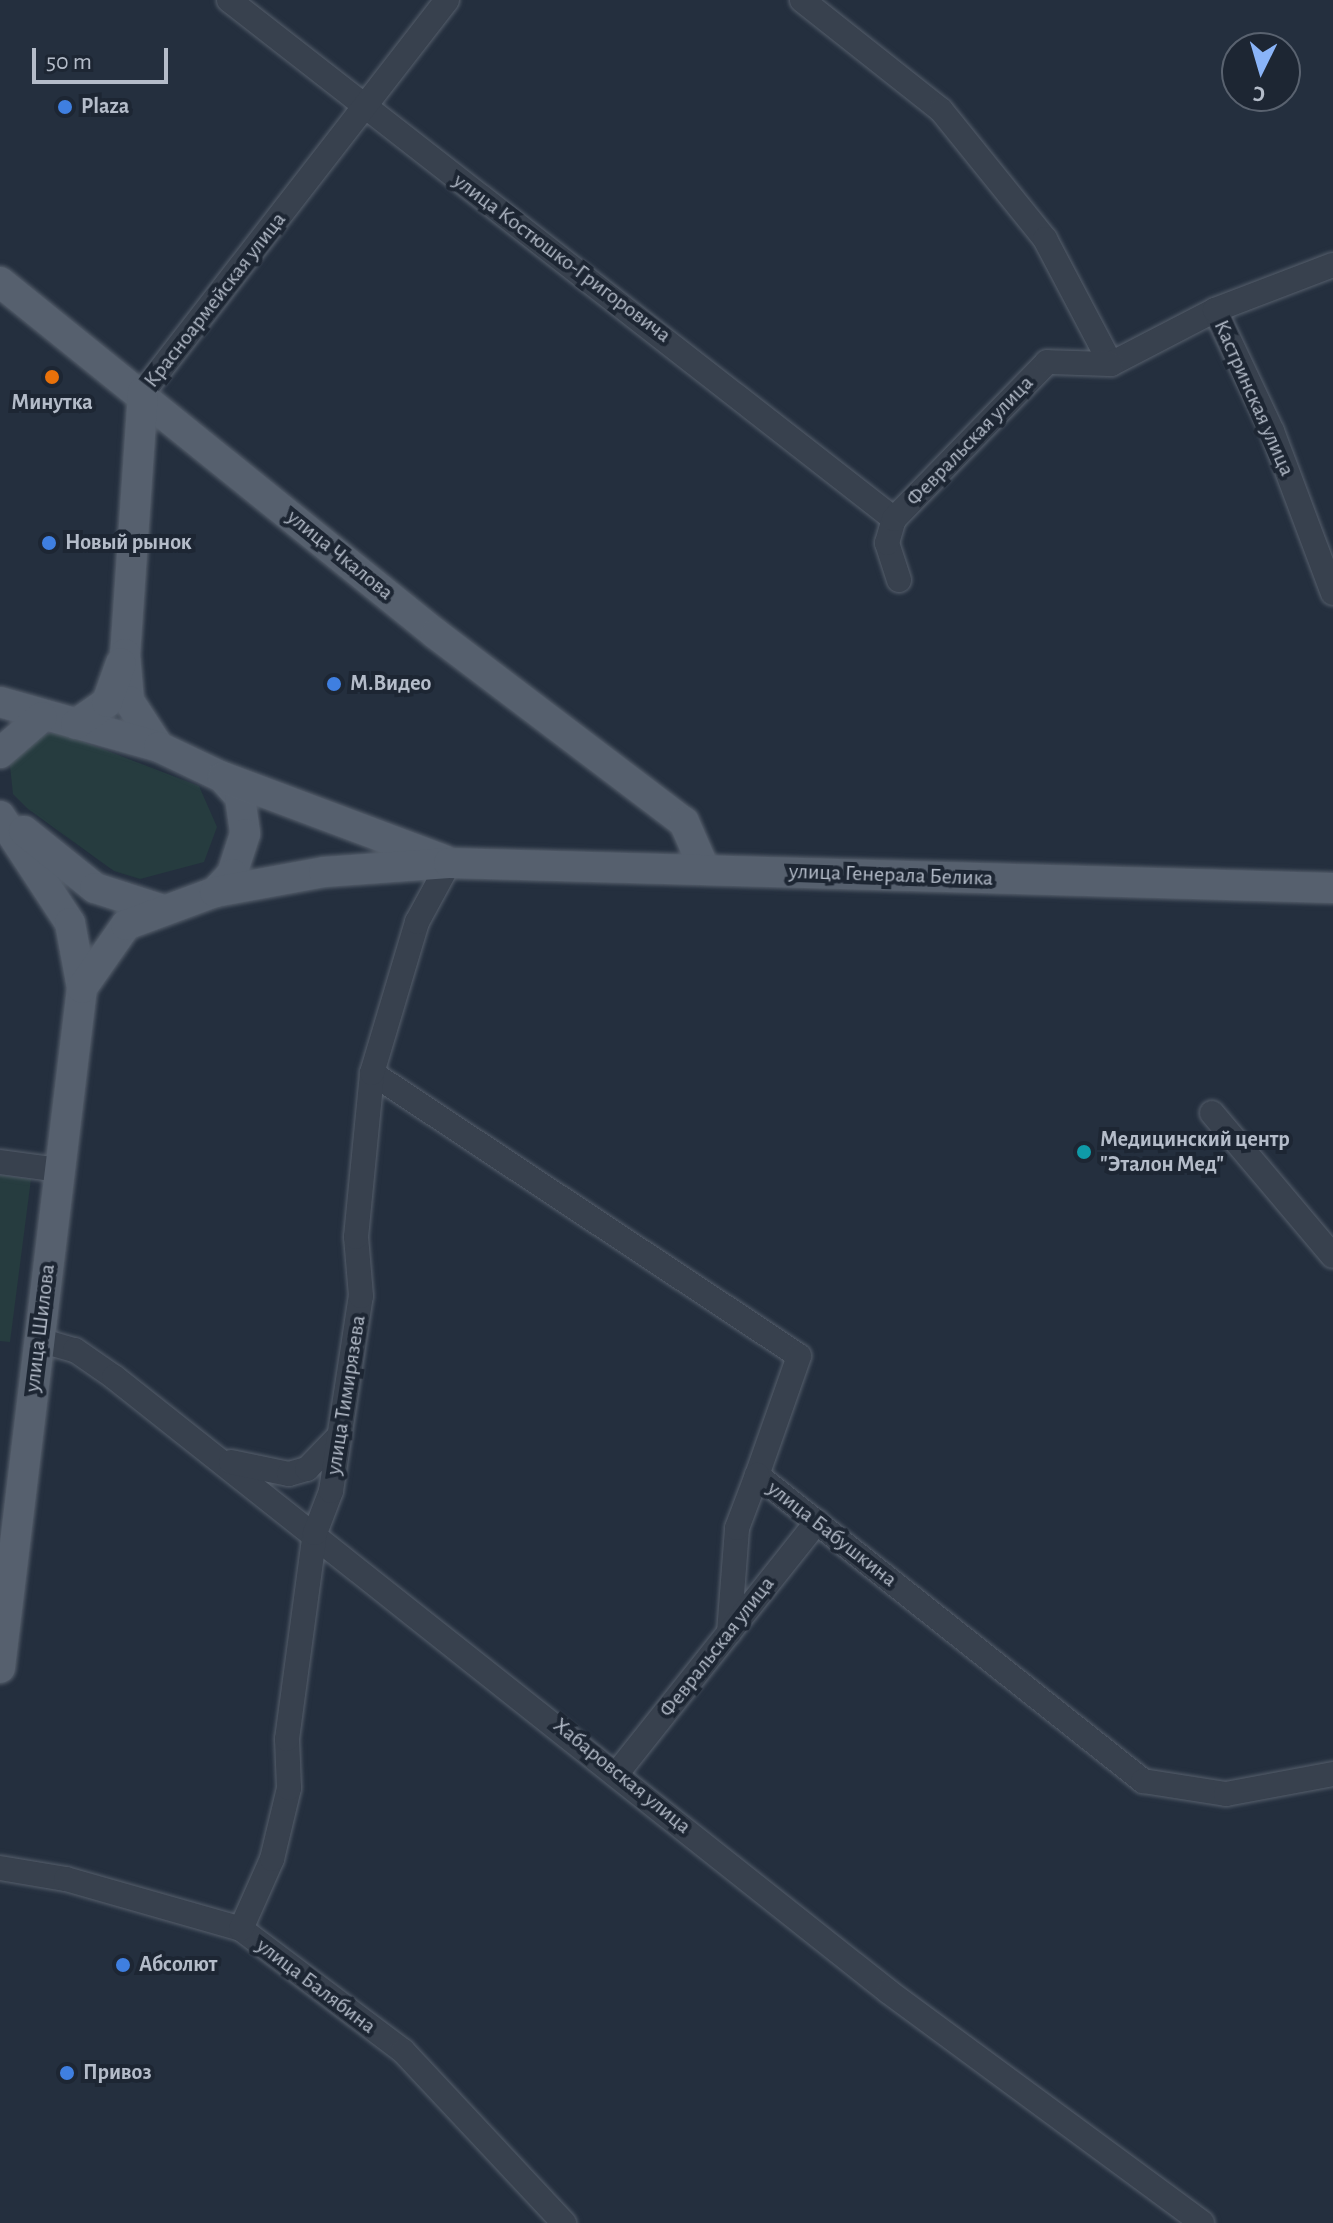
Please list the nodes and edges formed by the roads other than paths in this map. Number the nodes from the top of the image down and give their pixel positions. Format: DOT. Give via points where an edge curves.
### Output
graph roads {
  1 [pos="229,0"];
  2 [pos="447,0"];
  3 [pos="802,0"];
  4 [pos="365,109"];
  5 [pos="1333,265"];
  6 [pos="0,282"];
  7 [pos="1215,310"];
  8 [pos="1111,364"];
  9 [pos="143,392"];
  10 [pos="894,519"];
  11 [pos="899,580"];
  12 [pos="1333,593"];
  13 [pos="125,654"];
  14 [pos="0,702"];
  15 [pos="42,717"];
  16 [pos="76,724"];
  17 [pos="159,747"];
  18 [pos="0,753"];
  19 [pos="222,777"];
  20 [pos="0,809"];
  21 [pos="0,816"];
  22 [pos="449,863"];
  23 [pos="705,870"];
  24 [pos="1333,888"];
  25 [pos="215,892"];
  26 [pos="163,910"];
  27 [pos="82,988"];
  28 [pos="372,1073"];
  29 [pos="1212,1113"];
  30 [pos="0,1162"];
  31 [pos="59,1170"];
  32 [pos="1333,1256"];
  33 [pos="39,1340"];
  34 [pos="340,1435"];
  35 [pos="218,1458"];
  36 [pos="757,1475"];
  37 [pos="817,1522"];
  38 [pos="315,1533"];
  39 [pos="729,1633"];
  40 [pos="0,1668"];
  41 [pos="618,1772"];
  42 [pos="1333,1774"];
  43 [pos="0,1868"];
  44 [pos="241,1929"];
  45 [pos="564,2223"];
  46 [pos="1202,2223"];
  1 -- 4 [label="street, улица Костюшко-Григоровича"];
  2 -- 4 [label="street, Красноармейская улица"];
  3 -- 8 [label="street" via="941,110 1045,239"];
  4 -- 9 [label="street, Красноармейская улица"];
  4 -- 10 [label="street, улица Костюшко-Григоровича"];
  5 -- 7 [label="street"];
  6 -- 9 [label="main road, улица Чкалова"];
  7 -- 8 [label="street, Кастринская улица"];
  7 -- 12 [label="street, Кастринская улица" via="1272,431"];
  8 -- 10 [label="street, Февральская улица" via="1047,362"];
  9 -- 13 [label="main road, Красноармейская улица"];
  9 -- 23 [label="main road, улица Чкалова" via="436,634 684,822"];
  10 -- 11 [label="street, Февральская улица" via="887,543"];
  13 -- 16 [label="main road" via="107,702"];
  13 -- 17 [label="main road" via="129,701"];
  14 -- 15 [label="main road"];
  15 -- 16 [label="main road"];
  15 -- 18 [label="main road"];
  16 -- 17 [label="main road"];
  17 -- 19 [label="main road"];
  19 -- 22 [label="main road"];
  19 -- 25 [label="main road" via="240,797 245,834 232,874"];
  20 -- 26 [label="main road" via="95,888"];
  21 -- 27 [label="main road" via="70,923"];
  22 -- 23 [label="main road, улица Генерала Белика"];
  22 -- 25 [label="main road" via="324,872"];
  22 -- 28 [label="street, улица Тимирязева" via="417,922"];
  23 -- 24 [label="main road, улица Генерала Белика"];
  25 -- 26 [label="main road"];
  26 -- 27 [label="main road" via="126,925"];
  27 -- 31 [label="main road, улица Шилова"];
  28 -- 34 [label="street, улица Тимирязева" via="356,1237 361,1296"];
  28 -- 36 [label="street, улица Бабушкина" via="799,1356"];
  29 -- 32 [label="street"];
  30 -- 31 [label="street"];
  31 -- 33 [label="main road, улица Шилова"];
  33 -- 35 [label="street, Хабаровская улица" via="75,1350"];
  33 -- 40 [label="main road, улица Шилова"];
  34 -- 35 [label="street" via="307,1469 289,1474"];
  34 -- 38 [label="street, улица Тимирязева" via="331,1491"];
  35 -- 38 [label="street, Хабаровская улица"];
  36 -- 37 [label="street, улица Бабушкина"];
  36 -- 39 [label="street" via="737,1528"];
  37 -- 39 [label="street, Февральская улица"];
  37 -- 42 [label="street, улица Бабушкина" via="1143,1781 1226,1794"];
  38 -- 41 [label="street, Хабаровская улица"];
  38 -- 44 [label="street, улица Тимирязева" via="287,1739 289,1788 272,1859"];
  39 -- 41 [label="street, Февральская улица"];
  41 -- 46 [label="street, Хабаровская улица" via="889,1992"];
  43 -- 44 [label="street, улица Балябина" via="66,1879"];
  44 -- 45 [label="street, улица Балябина" via="403,2051"];
}
